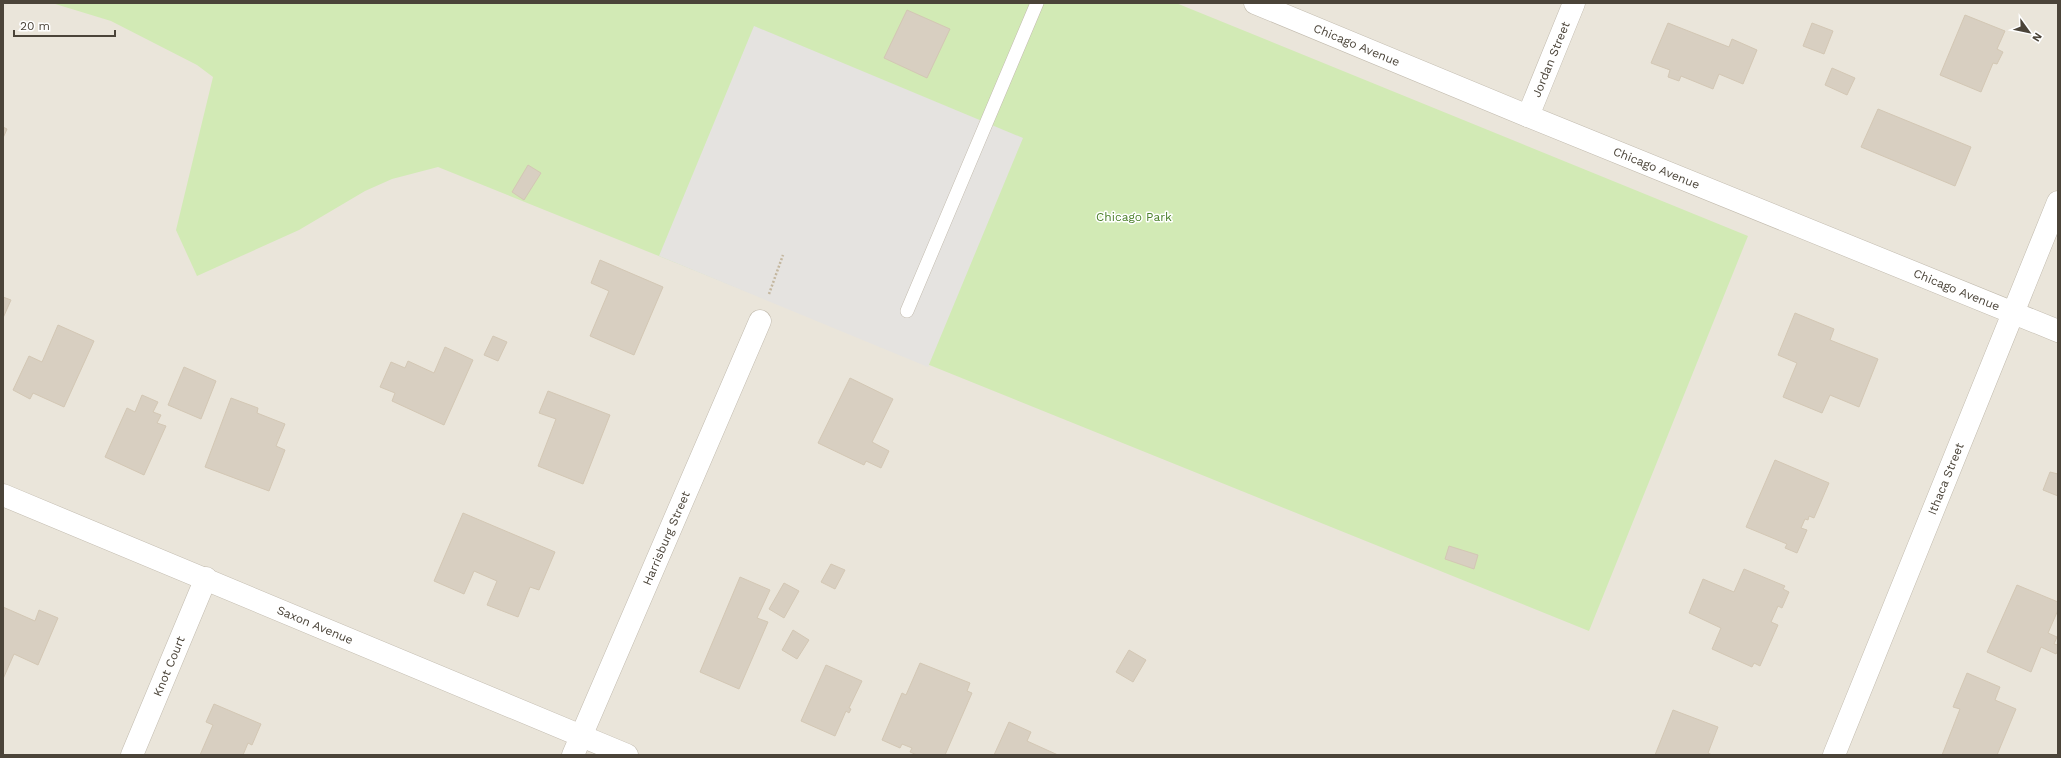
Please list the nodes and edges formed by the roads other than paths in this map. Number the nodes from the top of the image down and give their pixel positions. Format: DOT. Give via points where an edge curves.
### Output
graph roads {
  1 [pos="1037,3"];
  2 [pos="1255,3"];
  3 [pos="1574,3"];
  4 [pos="1528,116"];
  5 [pos="2058,202"];
  6 [pos="907,311"];
  7 [pos="2013,312"];
  8 [pos="760,321"];
  9 [pos="2058,331"];
  10 [pos="3,495"];
  11 [pos="206,578"];
  12 [pos="577,746"];
  13 [pos="132,755"];
  14 [pos="627,755"];
  15 [pos="1834,755"];
  1 -- 6 [label="lane"];
  2 -- 4 [label="street, Chicago Avenue"];
  3 -- 4 [label="street, Jordan Street"];
  4 -- 7 [label="street, Chicago Avenue"];
  5 -- 7 [label="street, Ithaca Street"];
  7 -- 9 [label="street, Chicago Avenue"];
  7 -- 15 [label="street, Ithaca Street"];
  8 -- 12 [label="street, Harrisburg Street"];
  10 -- 11 [label="street, Saxon Avenue"];
  11 -- 12 [label="street, Saxon Avenue"];
  11 -- 13 [label="street, Knot Court"];
  12 -- 14 [label="street, Saxon Avenue"];
}
